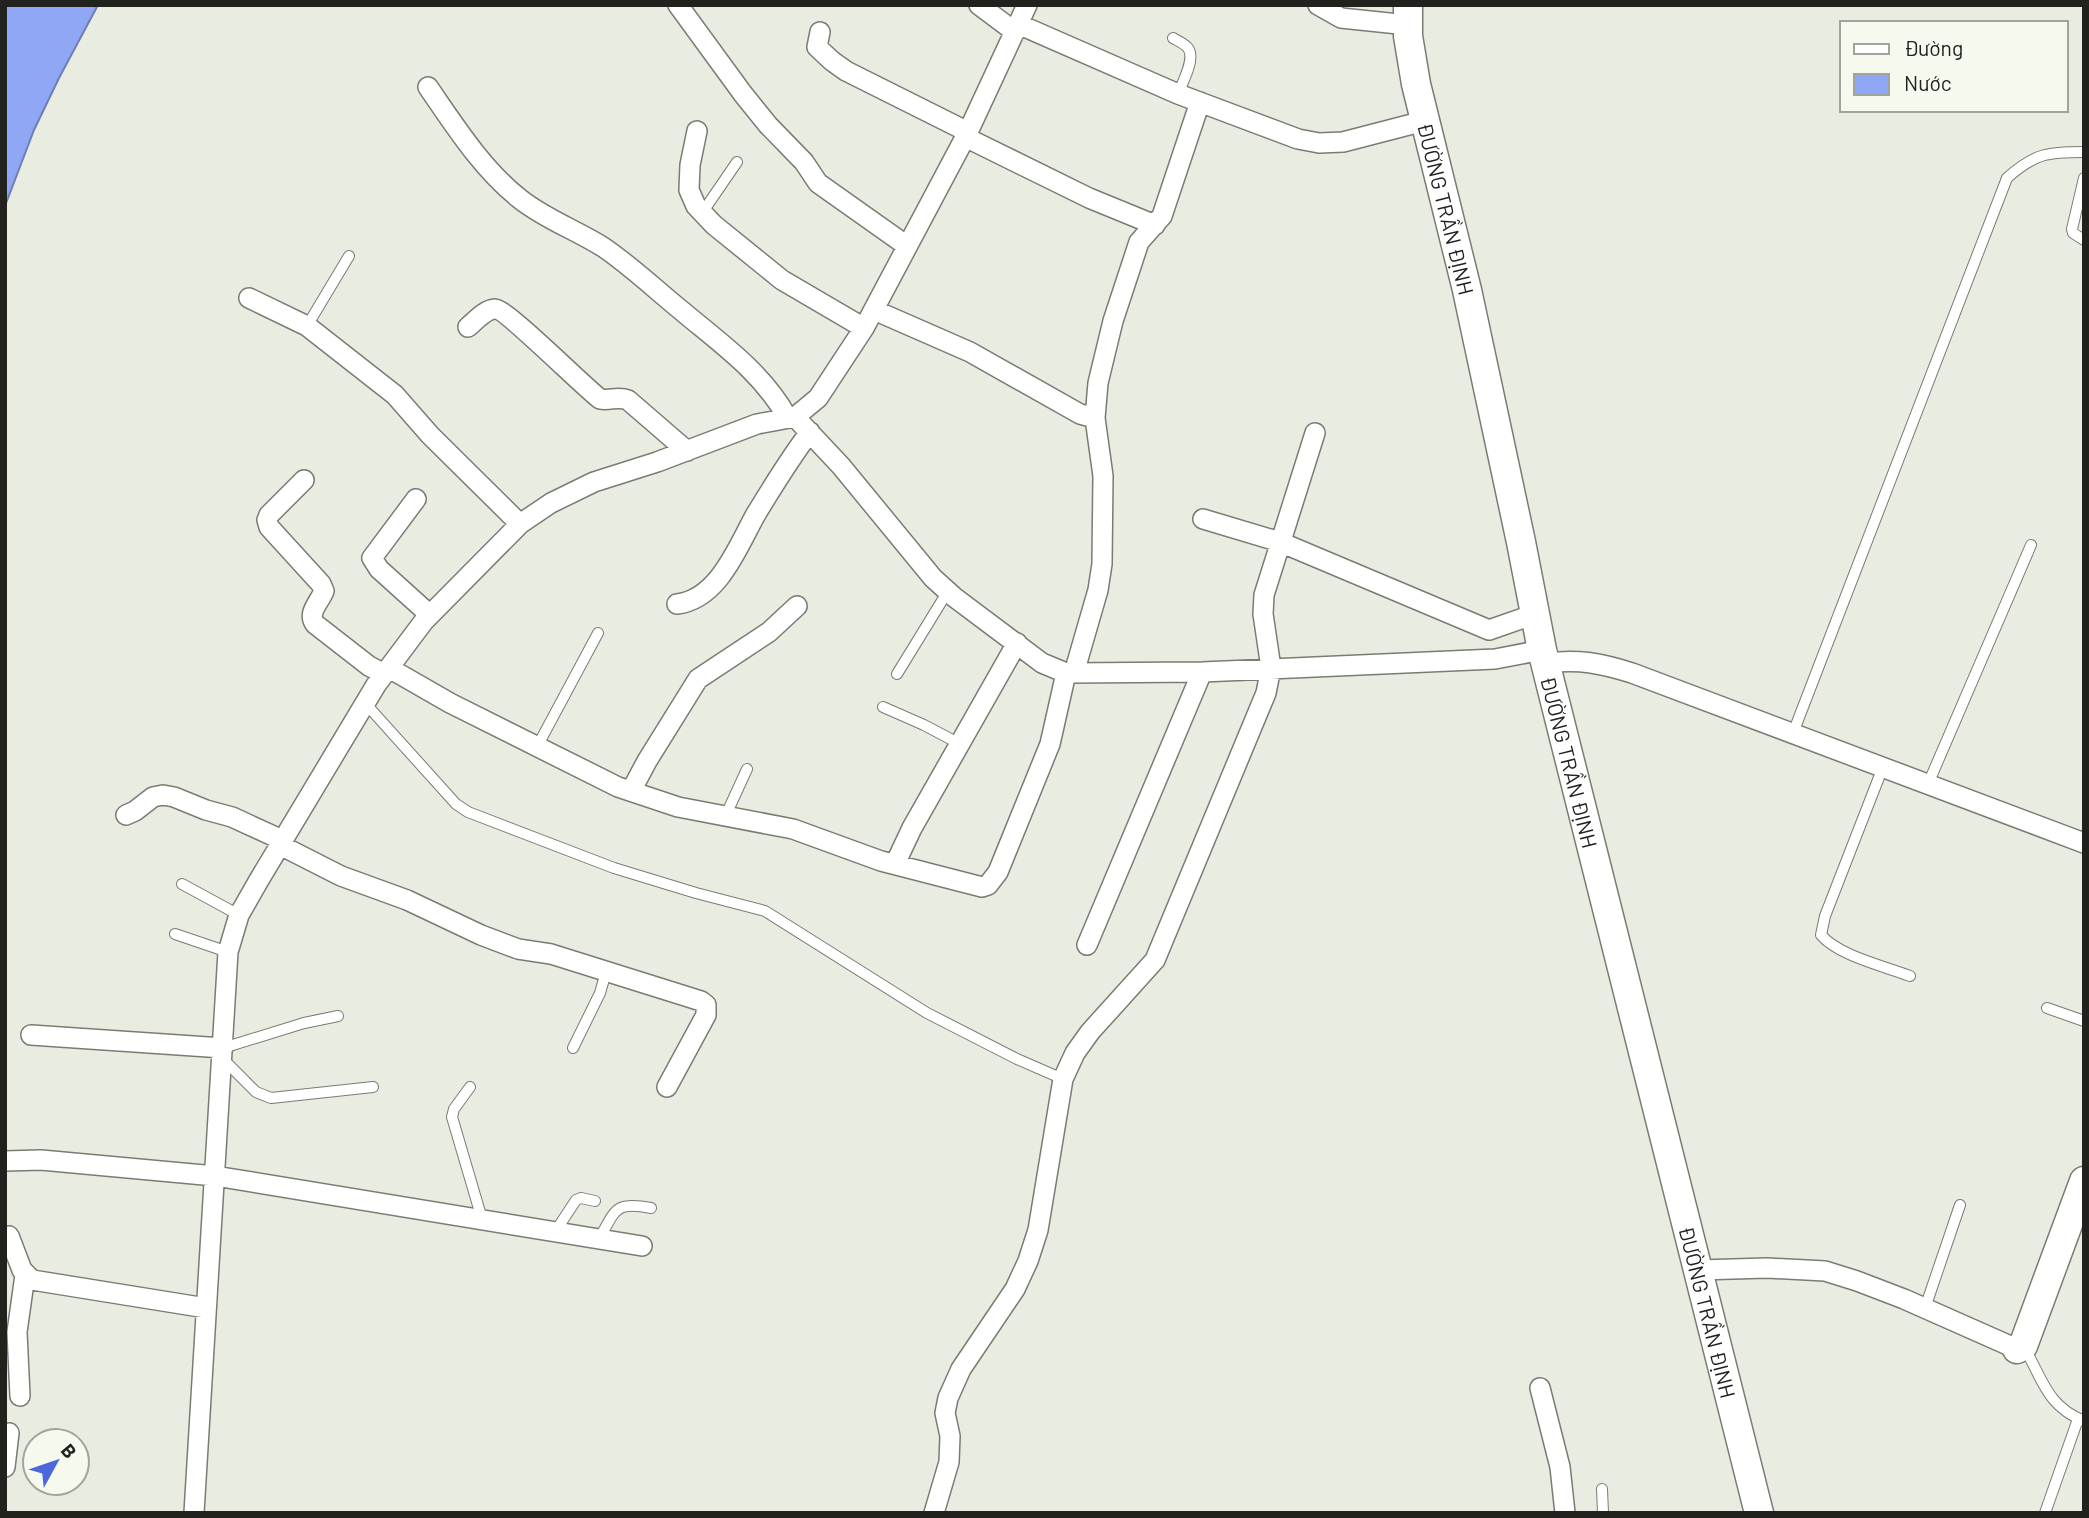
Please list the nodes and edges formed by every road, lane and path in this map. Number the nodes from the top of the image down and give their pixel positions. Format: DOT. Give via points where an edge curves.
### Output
graph roads {
  1 [pos="678,5"];
  2 [pos="979,5"];
  3 [pos="1027,5"];
  4 [pos="1318,5"];
  5 [pos="1408,15"];
  6 [pos="1016,28"];
  7 [pos="820,33"];
  8 [pos="1173,38"];
  9 [pos="428,87"];
  10 [pos="1178,94"];
  11 [pos="1200,102"];
  12 [pos="1424,121"];
  13 [pos="697,131"];
  14 [pos="966,135"];
  15 [pos="2084,152"];
  16 [pos="737,162"];
  17 [pos="2084,178"];
  18 [pos="702,213"];
  19 [pos="1155,225"];
  20 [pos="2084,240"];
  21 [pos="907,246"];
  22 [pos="349,256"];
  23 [pos="249,298"];
  24 [pos="874,310"];
  25 [pos="307,326"];
  26 [pos="468,327"];
  27 [pos="864,328"];
  28 [pos="791,417"];
  29 [pos="1095,418"];
  30 [pos="810,432"];
  31 [pos="1315,433"];
  32 [pos="687,451"];
  33 [pos="304,480"];
  34 [pos="416,499"];
  35 [pos="1203,519"];
  36 [pos="520,524"];
  37 [pos="1280,542"];
  38 [pos="2031,545"];
  39 [pos="948,591"];
  40 [pos="677,604"];
  41 [pos="797,606"];
  42 [pos="1535,614"];
  43 [pos="430,615"];
  44 [pos="598,633"];
  45 [pos="1017,643"];
  46 [pos="1544,656"];
  47 [pos="1270,668"];
  48 [pos="386,671"];
  49 [pos="1202,672"];
  50 [pos="1070,673"];
  51 [pos="897,674"];
  52 [pos="365,703"];
  53 [pos="883,707"];
  54 [pos="1793,733"];
  55 [pos="960,744"];
  56 [pos="538,745"];
  57 [pos="1882,767"];
  58 [pos="747,769"];
  59 [pos="1928,784"];
  60 [pos="631,791"];
  61 [pos="126,815"];
  62 [pos="725,817"];
  63 [pos="281,842"];
  64 [pos="2084,843"];
  65 [pos="895,864"];
  66 [pos="181,884"];
  67 [pos="239,915"];
  68 [pos="175,934"];
  69 [pos="1087,945"];
  70 [pos="228,952"];
  71 [pos="606,972"];
  72 [pos="1910,976"];
  73 [pos="2047,1008"];
  74 [pos="338,1016"];
  75 [pos="2084,1021"];
  76 [pos="31,1035"];
  77 [pos="573,1048"];
  78 [pos="222,1053"];
  79 [pos="1063,1079"];
  80 [pos="373,1087"];
  81 [pos="470,1087"];
  82 [pos="667,1087"];
  83 [pos="5,1161"];
  84 [pos="215,1176"];
  85 [pos="2084,1181"];
  86 [pos="595,1201"];
  87 [pos="1960,1205"];
  88 [pos="651,1208"];
  89 [pos="482,1220"];
  90 [pos="555,1233"];
  91 [pos="9,1236"];
  92 [pos="599,1240"];
  93 [pos="642,1246"];
  94 [pos="1699,1270"];
  95 [pos="25,1275"];
  96 [pos="206,1308"];
  97 [pos="1925,1308"];
  98 [pos="2020,1347"];
  99 [pos="1540,1388"];
  100 [pos="20,1396"];
  101 [pos="2081,1420"];
  102 [pos="9,1433"];
  103 [pos="5,1466"];
  104 [pos="1602,1489"];
  105 [pos="194,1513"];
  106 [pos="934,1513"];
  107 [pos="1565,1513"];
  108 [pos="1603,1513"];
  109 [pos="1759,1513"];
  110 [pos="2045,1513"];
  1 -- 21 [label="street" via="743,94 818,183"];
  2 -- 6 [label="street"];
  3 -- 6 [label="street"];
  4 -- 5 [label="street" via="1340,18"];
  5 -- 12 [label="main road, ĐƯỜNG TRẦN ĐỊNH" via="1411,59"];
  6 -- 10 [label="street"];
  6 -- 14 [label="street"];
  7 -- 14 [label="street" via="817,47 839,66"];
  8 -- 10 [label="lane" via="1186,46 1191,57"];
  9 -- 28 [label="street" via="465,140 510,191 618,258 733,351"];
  10 -- 11 [label="street"];
  11 -- 12 [label="street" via="1319,143 1343,142"];
  11 -- 19 [label="street"];
  12 -- 42 [label="main road, ĐƯỜNG TRẦN ĐỊNH" via="1467,290"];
  13 -- 18 [label="street" via="689,190"];
  14 -- 19 [label="street" via="1089,198"];
  14 -- 21 [label="street"];
  15 -- 54 [label="lane" via="2052,152 2026,161 2007,178"];
  16 -- 18 [label="lane"];
  17 -- 20 [label="lane" via="2072,229"];
  18 -- 27 [label="street" via="782,281"];
  19 -- 29 [label="street" via="1139,242 1113,321"];
  21 -- 24 [label="street"];
  22 -- 25 [label="lane"];
  23 -- 25 [label="street"];
  24 -- 27 [label="street"];
  24 -- 29 [label="street" via="970,352"];
  25 -- 36 [label="street" via="395,395"];
  26 -- 32 [label="street" via="489,310 502,311 600,398 628,400"];
  27 -- 28 [label="street" via="818,398"];
  28 -- 30 [label="street"];
  28 -- 32 [label="street" via="757,424"];
  29 -- 50 [label="street" via="1103,476 1102,564"];
  30 -- 39 [label="street"];
  30 -- 40 [label="street" via="720,575 703,594"];
  31 -- 37 [label="street"];
  32 -- 36 [label="street" via="594,482"];
  33 -- 48 [label="street" via="269,515 269,527 321,584 324,591 311,619 369,666"];
  34 -- 43 [label="street" via="372,558"];
  35 -- 37 [label="street"];
  36 -- 43 [label="street"];
  37 -- 42 [label="street" via="1489,630"];
  37 -- 47 [label="street" via="1264,596"];
  38 -- 59 [label="lane"];
  39 -- 45 [label="street"];
  39 -- 51 [label="lane"];
  41 -- 60 [label="street" via="769,632 698,679"];
  42 -- 46 [label="main road, ĐƯỜNG TRẦN ĐỊNH"];
  43 -- 48 [label="street"];
  44 -- 56 [label="lane"];
  45 -- 50 [label="street" via="1042,663"];
  45 -- 55 [label="street"];
  46 -- 47 [label="street"];
  46 -- 54 [label="street" via="1598,662"];
  46 -- 94 [label="main road, ĐƯỜNG TRẦN ĐỊNH"];
  47 -- 49 [label="street"];
  47 -- 79 [label="street" via="1266,693 1155,960 1090,1032"];
  48 -- 52 [label="street"];
  48 -- 56 [label="street"];
  49 -- 50 [label="street"];
  49 -- 69 [label="street"];
  50 -- 65 [label="street" via="1050,744 993,880 976,887"];
  52 -- 63 [label="street"];
  52 -- 79 [label="lane" via="468,813 614,868 765,911 926,1013"];
  53 -- 55 [label="lane"];
  54 -- 57 [label="street"];
  55 -- 65 [label="street"];
  56 -- 60 [label="street"];
  57 -- 59 [label="street"];
  57 -- 72 [label="lane" via="1821,935 1849,953"];
  58 -- 62 [label="lane"];
  59 -- 64 [label="street"];
  60 -- 62 [label="street"];
  61 -- 63 [label="street" via="163,795 232,817"];
  62 -- 65 [label="street" via="793,829"];
  63 -- 67 [label="street"];
  63 -- 71 [label="street" via="341,876 407,900 481,935"];
  66 -- 67 [label="lane"];
  67 -- 70 [label="street"];
  68 -- 70 [label="lane"];
  70 -- 78 [label="street"];
  71 -- 77 [label="lane"];
  71 -- 82 [label="street" via="705,1005 706,1015"];
  73 -- 75 [label="lane"];
  74 -- 78 [label="lane" via="304,1023"];
  76 -- 78 [label="street"];
  78 -- 80 [label="lane" via="256,1092 271,1098"];
  78 -- 84 [label="street"];
  79 -- 106 [label="street" via="1038,1230 1028,1261 948,1398 949,1462"];
  81 -- 89 [label="lane" via="453,1117"];
  83 -- 84 [label="street" via="41,1160"];
  84 -- 89 [label="street"];
  84 -- 96 [label="street"];
  85 -- 98 [label="main road"];
  86 -- 90 [label="lane" via="576,1200"];
  87 -- 97 [label="lane"];
  88 -- 92 [label="lane" via="631,1204 619,1208"];
  89 -- 90 [label="street"];
  90 -- 92 [label="street"];
  91 -- 95 [label="street"];
  92 -- 93 [label="street"];
  94 -- 97 [label="street" via="1825,1272"];
  94 -- 109 [label="main road, ĐƯỜNG TRẦN ĐỊNH"];
  95 -- 96 [label="street" via="54,1285"];
  95 -- 100 [label="street" via="17,1332"];
  96 -- 105 [label="street"];
  97 -- 98 [label="street"];
  98 -- 101 [label="lane" via="2054,1402"];
  99 -- 107 [label="street" via="1560,1467"];
  101 -- 110 [label="lane"];
  102 -- 103 [label="street"];
  104 -- 108 [label="lane"];
}
